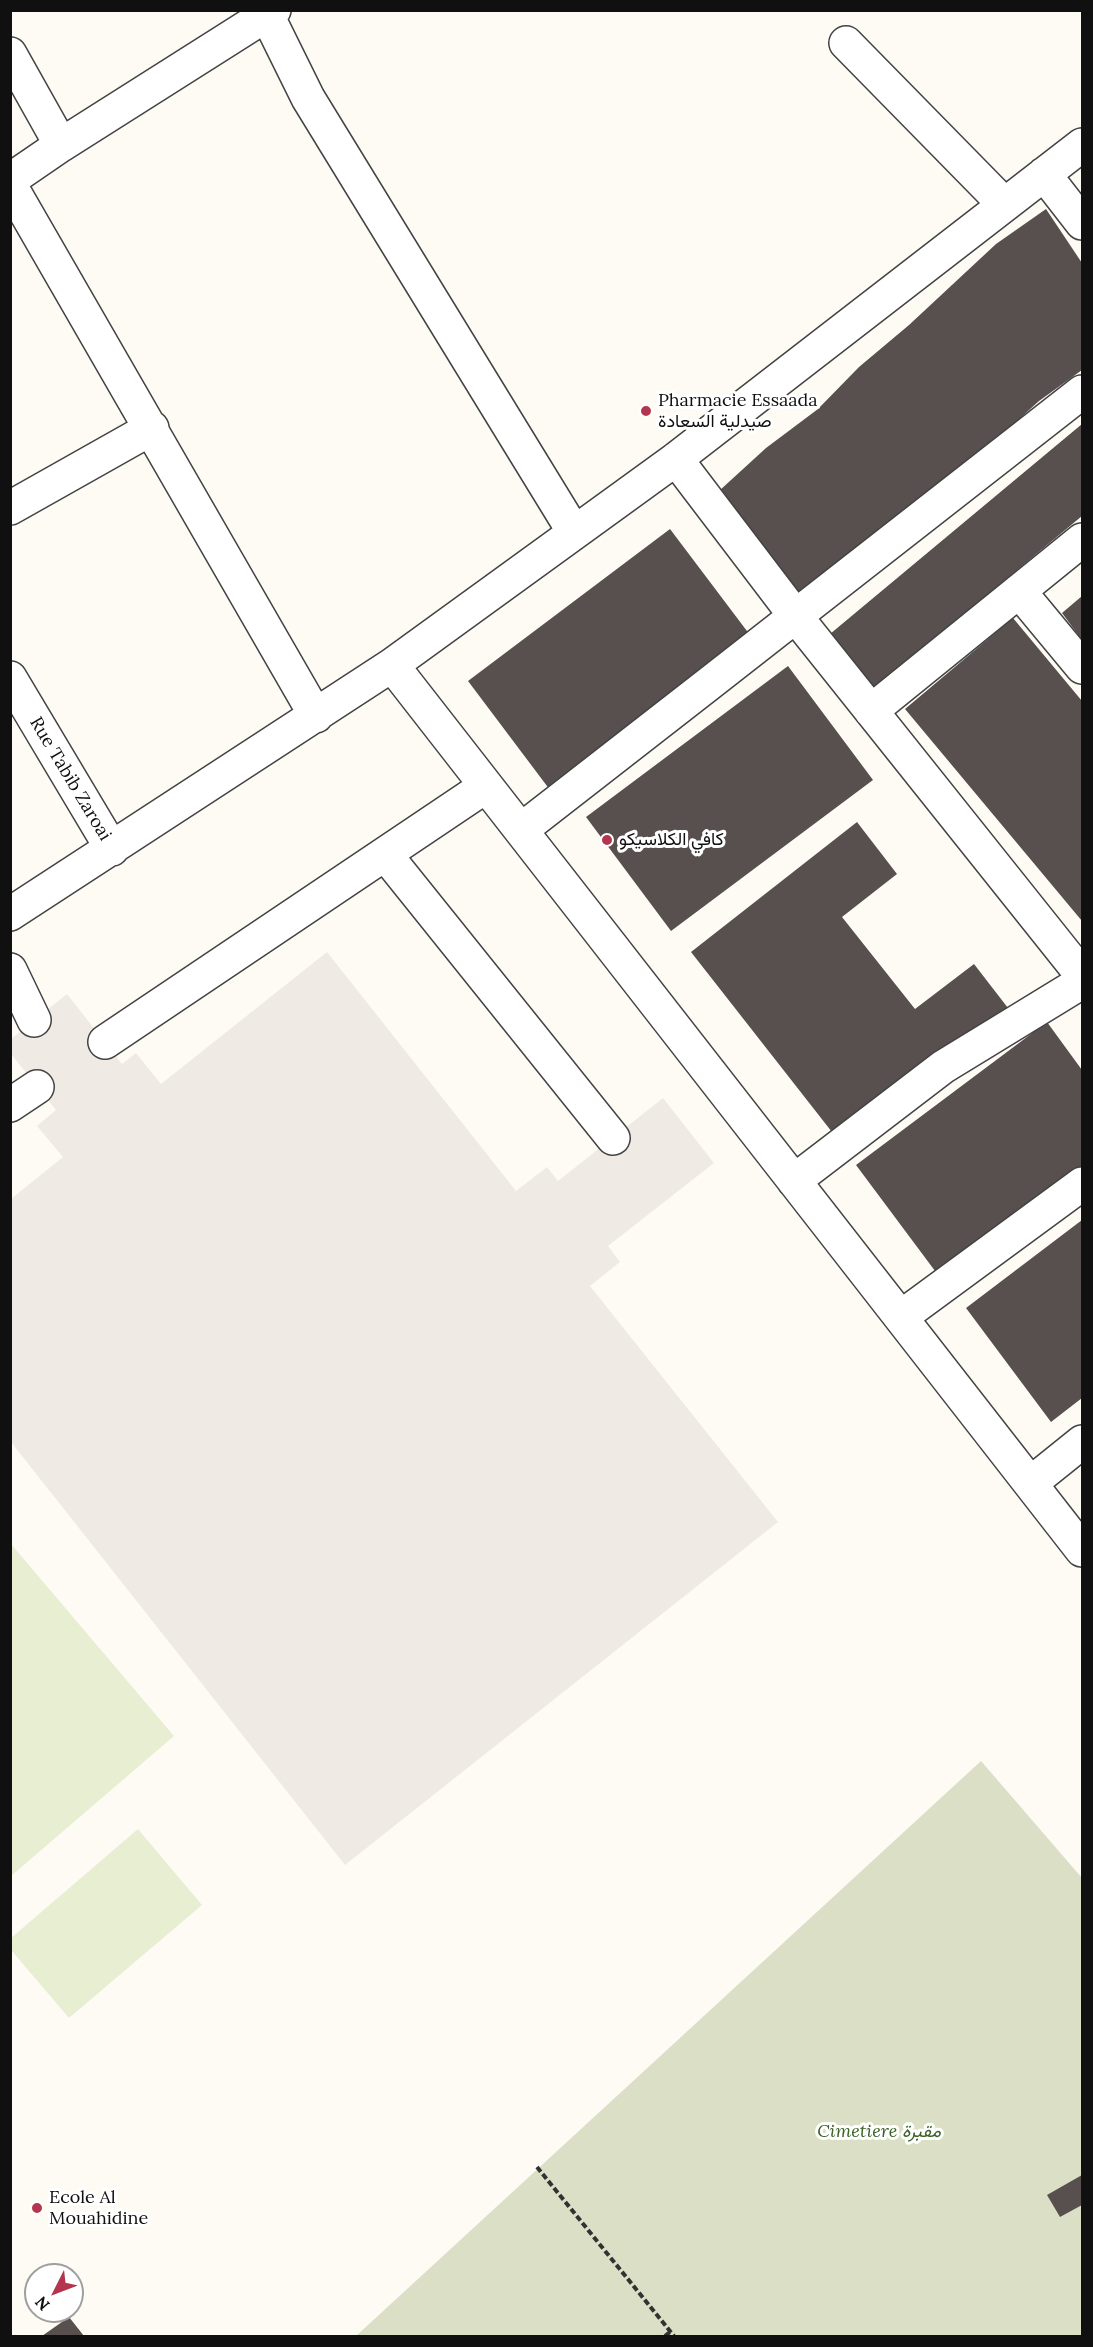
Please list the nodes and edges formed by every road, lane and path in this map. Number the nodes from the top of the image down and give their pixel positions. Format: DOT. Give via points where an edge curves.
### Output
graph roads {
  1 [pos="270,13"];
  2 [pos="846,43"];
  3 [pos="10,54"];
  4 [pos="61,145"];
  5 [pos="1083,145"];
  6 [pos="1044,174"];
  7 [pos="10,180"];
  8 [pos="10,185"];
  9 [pos="1004,204"];
  10 [pos="1083,223"];
  11 [pos="1083,392"];
  12 [pos="152,428"];
  13 [pos="676,459"];
  14 [pos="10,508"];
  15 [pos="574,532"];
  16 [pos="1083,540"];
  17 [pos="1019,591"];
  18 [pos="797,618"];
  19 [pos="392,665"];
  20 [pos="1083,667"];
  21 [pos="10,678"];
  22 [pos="872,711"];
  23 [pos="316,716"];
  24 [pos="486,786"];
  25 [pos="521,830"];
  26 [pos="112,849"];
  27 [pos="385,854"];
  28 [pos="10,914"];
  29 [pos="10,970"];
  30 [pos="1083,975"];
  31 [pos="1083,982"];
  32 [pos="34,1020"];
  33 [pos="105,1042"];
  34 [pos="613,1138"];
  35 [pos="794,1180"];
  36 [pos="1083,1184"];
  37 [pos="901,1317"];
  38 [pos="1083,1442"];
  39 [pos="1031,1483"];
  40 [pos="1083,1550"];
  41 [pos="537,2167"];
  42 [pos="670,2332"];
  43 [pos="665,2337"];
  44 [pos="674,2337"];
  1 -- 4 [label="street"];
  1 -- 15 [label="street" via="308,98"];
  2 -- 9 [label="street"];
  3 -- 4 [label="street"];
  4 -- 7 [label="street"];
  5 -- 6 [label="street"];
  6 -- 9 [label="street"];
  6 -- 10 [label="street"];
  8 -- 12 [label="street"];
  9 -- 13 [label="street"];
  11 -- 18 [label="street"];
  12 -- 14 [label="street"];
  12 -- 23 [label="street"];
  13 -- 15 [label="street"];
  13 -- 18 [label="street"];
  15 -- 19 [label="street"];
  16 -- 17 [label="street"];
  17 -- 20 [label="street"];
  17 -- 22 [label="street"];
  18 -- 22 [label="street"];
  18 -- 25 [label="street"];
  19 -- 23 [label="street"];
  19 -- 24 [label="street"];
  21 -- 26 [label="street, Rue Tabib Zaroai"];
  22 -- 30 [label="street"];
  23 -- 26 [label="street"];
  24 -- 25 [label="street"];
  24 -- 27 [label="street"];
  25 -- 35 [label="street"];
  26 -- 28 [label="street"];
  27 -- 33 [label="street"];
  27 -- 34 [label="street"];
  29 -- 32 [label="street"];
  31 -- 35 [label="street" via="943,1067"];
  35 -- 37 [label="street"];
  36 -- 37 [label="street"];
  37 -- 39 [label="street"];
  38 -- 39 [label="street"];
  39 -- 40 [label="street"];
  41 -- 42 [label="path"];
  42 -- 43 [label="path"];
  42 -- 44 [label="path"];
}
